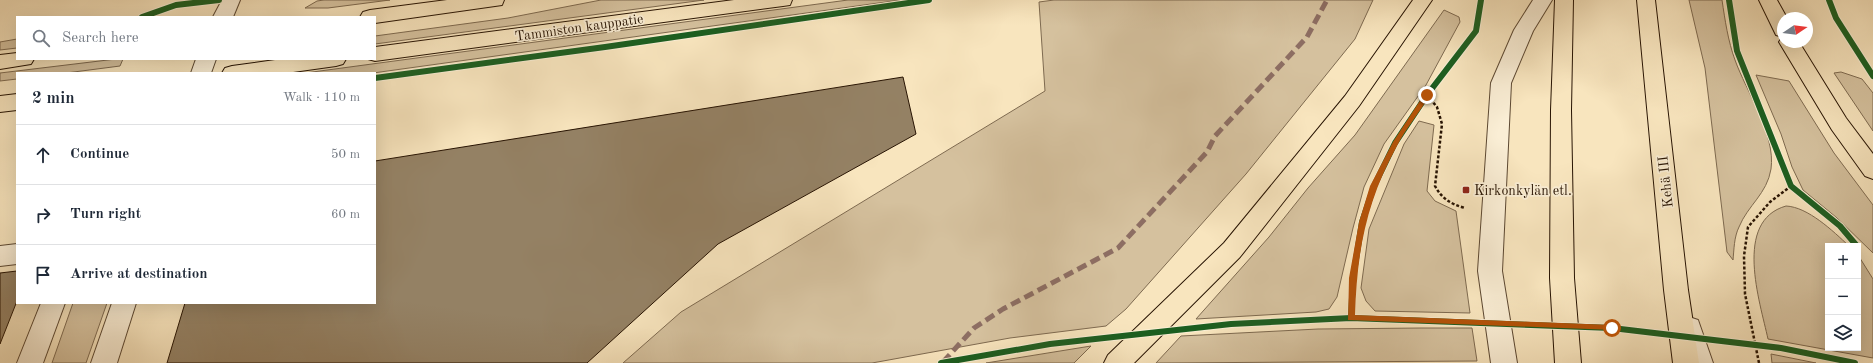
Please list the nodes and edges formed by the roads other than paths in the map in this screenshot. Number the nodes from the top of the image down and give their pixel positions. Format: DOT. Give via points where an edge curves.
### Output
graph roads {
  1 [pos="231,0"];
  2 [pos="495,0"];
  3 [pos="783,0"];
  4 [pos="1423,0"];
  5 [pos="1543,0"];
  6 [pos="1564,0"];
  7 [pos="1646,0"];
  8 [pos="1768,0"];
  9 [pos="223,16"];
  10 [pos="376,16"];
  11 [pos="1777,18"];
  12 [pos="1793,48"];
  13 [pos="376,54"];
  14 [pos="16,60"];
  15 [pos="206,60"];
  16 [pos="329,60"];
  17 [pos="0,62"];
  18 [pos="202,72"];
  19 [pos="239,72"];
  20 [pos="16,102"];
  21 [pos="0,104"];
  22 [pos="1873,170"];
  23 [pos="16,254"];
  24 [pos="0,256"];
  25 [pos="1676,290"];
  26 [pos="53,304"];
  27 [pos="124,304"];
  28 [pos="30,363"];
  29 [pos="104,363"];
  30 [pos="1118,363"];
  31 [pos="1504,363"];
  32 [pos="1568,363"];
  33 [pos="1686,363"];
  34 [pos="1700,363"];
  1 -- 9 [label="street"];
  2 -- 10 [label="main road"];
  3 -- 13 [label="main road, Tammiston kauppatie"];
  4 -- 30 [label="main road" via="1352,101 1232,250"];
  5 -- 31 [label="street" via="1524,30 1502,83 1490,272"];
  6 -- 32 [label="main road" via="1561,110 1562,278"];
  7 -- 25 [label="main road, Kehä III"];
  8 -- 11 [label="main road"];
  12 -- 22 [label="main road" via="1839,124"];
  14 -- 17 [label="main road"];
  15 -- 18 [label="street"];
  16 -- 19 [label="main road"];
  20 -- 21 [label="main road"];
  23 -- 24 [label="street"];
  25 -- 33 [label="main road, Kehä III"];
  25 -- 34 [label="street"];
  26 -- 28 [label="street"];
  27 -- 29 [label="street"];
}
